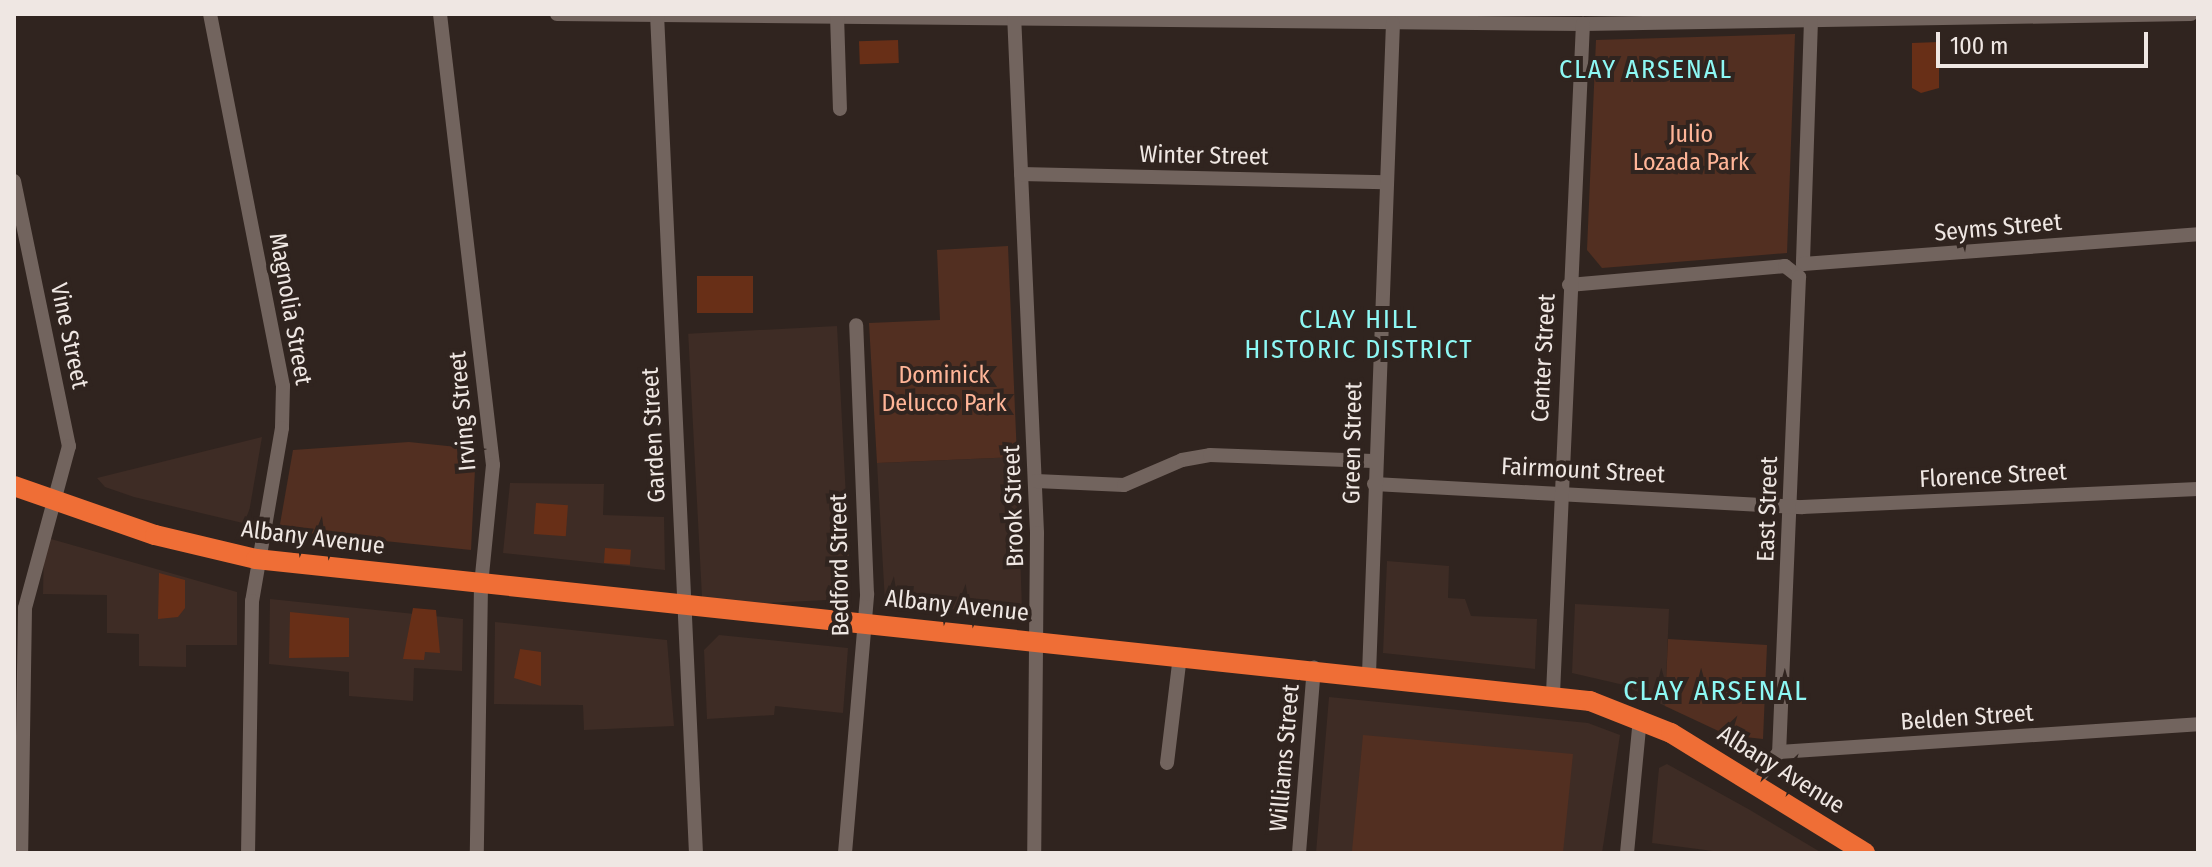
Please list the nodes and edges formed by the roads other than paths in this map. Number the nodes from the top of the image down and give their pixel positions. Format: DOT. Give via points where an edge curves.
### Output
graph roads {
  1 [pos="210,14"];
  2 [pos="440,14"];
  3 [pos="557,14"];
  4 [pos="2191,14"];
  5 [pos="657,15"];
  6 [pos="837,15"];
  7 [pos="1014,16"];
  8 [pos="1536,19"];
  9 [pos="1811,20"];
  10 [pos="1393,23"];
  11 [pos="1583,24"];
  12 [pos="840,109"];
  13 [pos="1021,174"];
  14 [pos="14,181"];
  15 [pos="1385,182"];
  16 [pos="2198,234"];
  17 [pos="1799,266"];
  18 [pos="1569,285"];
  19 [pos="856,325"];
  20 [pos="1373,461"];
  21 [pos="1036,481"];
  22 [pos="1374,484"];
  23 [pos="14,486"];
  24 [pos="2198,489"];
  25 [pos="1560,491"];
  26 [pos="56,500"];
  27 [pos="1790,505"];
  28 [pos="256,559"];
  29 [pos="481,585"];
  30 [pos="684,607"];
  31 [pos="865,623"];
  32 [pos="1040,641"];
  33 [pos="1180,655"];
  34 [pos="1314,668"];
  35 [pos="1369,674"];
  36 [pos="1553,694"];
  37 [pos="1640,718"];
  38 [pos="2198,724"];
  39 [pos="1779,752"];
  40 [pos="1167,763"];
  41 [pos="1754,783"];
  42 [pos="21,853"];
  43 [pos="248,853"];
  44 [pos="477,853"];
  45 [pos="696,853"];
  46 [pos="845,853"];
  47 [pos="1034,853"];
  48 [pos="1299,853"];
  49 [pos="1627,853"];
  50 [pos="1865,853"];
  1 -- 28 [label="street, Magnolia Street" via="283,386 282,428"];
  2 -- 29 [label="street, Irving Street" via="493,465"];
  3 -- 5 [label="street"];
  4 -- 9 [label="street"];
  5 -- 6 [label="street"];
  5 -- 30 [label="street, Garden Street"];
  6 -- 7 [label="street"];
  6 -- 12 [label="street"];
  7 -- 10 [label="street"];
  7 -- 13 [label="street, Brook Street"];
  8 -- 10 [label="street"];
  8 -- 11 [label="street"];
  9 -- 11 [label="street"];
  9 -- 17 [label="street, East Street"];
  10 -- 15 [label="street, Green Street"];
  11 -- 18 [label="street, Center Street"];
  13 -- 15 [label="street, Winter Street"];
  13 -- 21 [label="street, Brook Street"];
  14 -- 26 [label="street, Vine Street" via="69,441"];
  15 -- 20 [label="street, Green Street"];
  16 -- 17 [label="street, Seyms Street"];
  17 -- 18 [label="street, Seyms Street"];
  17 -- 27 [label="street, East Street"];
  18 -- 25 [label="street, Center Street"];
  19 -- 31 [label="street, Bedford Street"];
  20 -- 21 [label="street" via="1210,455 1124,485"];
  20 -- 22 [label="street, Green Street"];
  21 -- 32 [label="street, Brook Street"];
  22 -- 25 [label="street, Fairmount Street"];
  22 -- 35 [label="street, Green Street"];
  23 -- 26 [label="highway, Albany Avenue"];
  24 -- 27 [label="street, Florence Street"];
  25 -- 27 [label="street, Fairmount Street"];
  25 -- 36 [label="street, Center Street"];
  26 -- 28 [label="highway, Albany Avenue" via="155,535"];
  26 -- 42 [label="street, Vine Street" via="25,608"];
  27 -- 39 [label="street, East Street"];
  28 -- 29 [label="highway, Albany Avenue"];
  28 -- 43 [label="street, Magnolia Street"];
  29 -- 30 [label="highway, Albany Avenue"];
  29 -- 44 [label="street, Irving Street"];
  30 -- 31 [label="highway, Albany Avenue"];
  30 -- 45 [label="street, Garden Street"];
  31 -- 32 [label="highway, Albany Avenue"];
  31 -- 46 [label="street, Bedford Street"];
  32 -- 33 [label="highway, Albany Avenue"];
  32 -- 47 [label="street, Brook Street"];
  33 -- 34 [label="highway, Albany Avenue"];
  33 -- 40 [label="street"];
  34 -- 35 [label="highway, Albany Avenue"];
  34 -- 48 [label="street, Williams Street"];
  35 -- 36 [label="highway, Albany Avenue"];
  36 -- 37 [label="highway, Albany Avenue"];
  37 -- 41 [label="highway, Albany Avenue"];
  37 -- 49 [label="street"];
  38 -- 39 [label="street, Belden Street"];
  39 -- 41 [label="street"];
  41 -- 50 [label="highway, Albany Avenue"];
}
